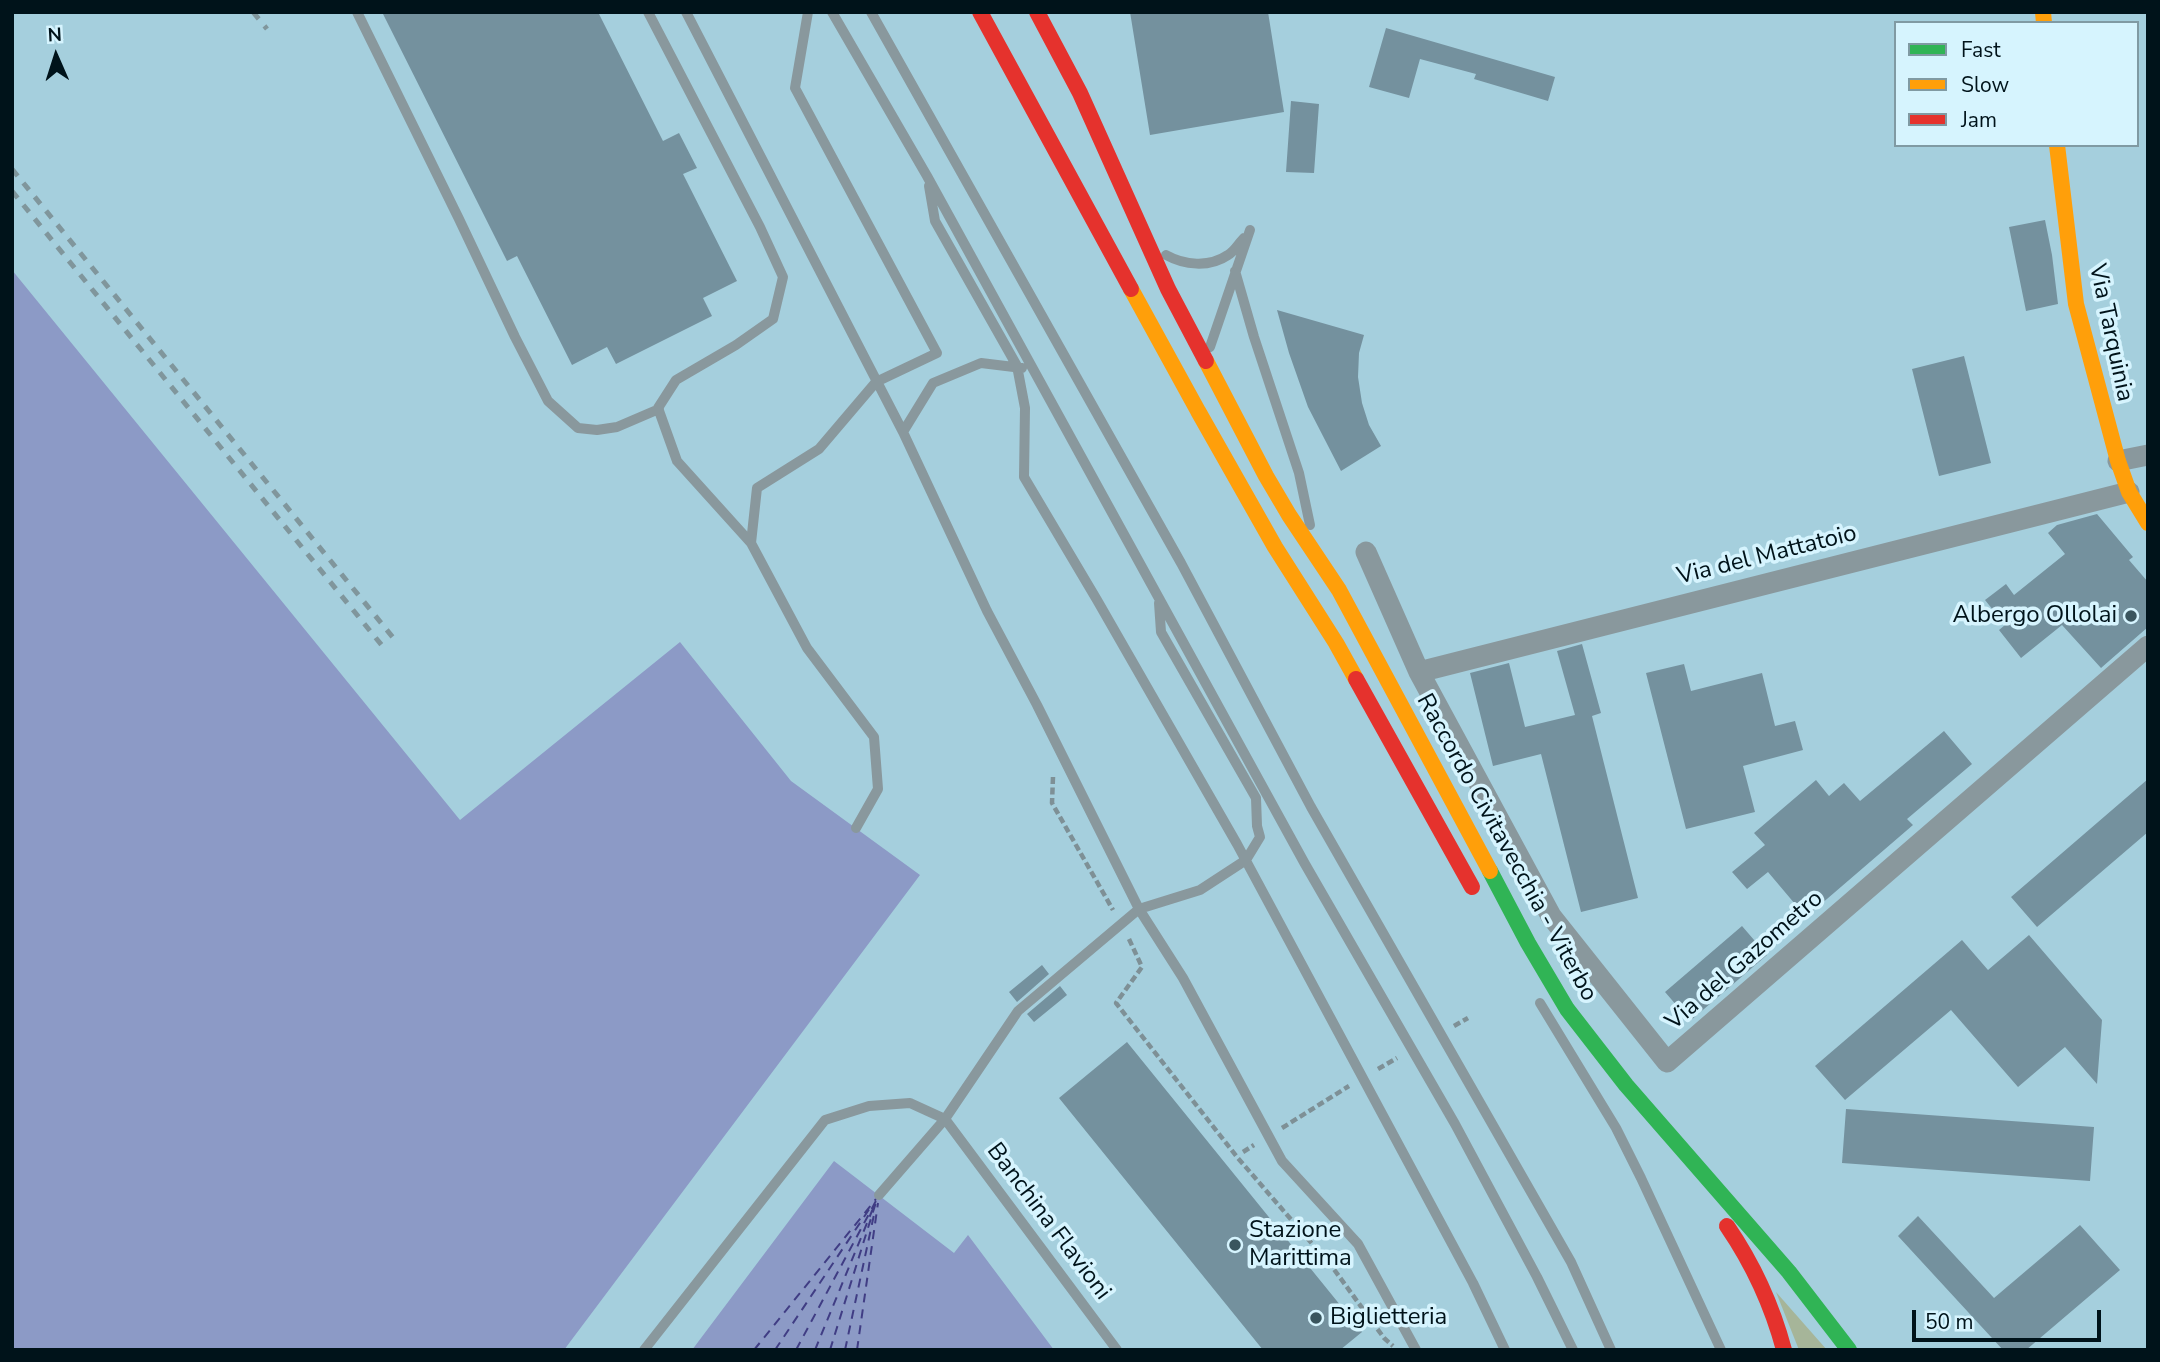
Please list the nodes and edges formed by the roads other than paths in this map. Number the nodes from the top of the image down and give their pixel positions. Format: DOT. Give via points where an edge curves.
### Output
graph roads {
  1 [pos="357,12"];
  2 [pos="648,12"];
  3 [pos="686,12"];
  4 [pos="808,12"];
  5 [pos="832,12"];
  6 [pos="871,12"];
  7 [pos="980,12"];
  8 [pos="1037,12"];
  9 [pos="2057,147"];
  10 [pos="927,176"];
  11 [pos="1147,244"];
  12 [pos="1234,271"];
  13 [pos="1017,366"];
  14 [pos="1204,367"];
  15 [pos="1034,371"];
  16 [pos="876,382"];
  17 [pos="1200,386"];
  18 [pos="659,409"];
  19 [pos="1198,411"];
  20 [pos="903,432"];
  21 [pos="2148,455"];
  22 [pos="2118,461"];
  23 [pos="2129,492"];
  24 [pos="2148,523"];
  25 [pos="751,543"];
  26 [pos="1314,552"];
  27 [pos="1366,552"];
  28 [pos="1159,599"];
  29 [pos="2148,646"];
  30 [pos="1419,672"];
  31 [pos="856,828"];
  32 [pos="1246,860"];
  33 [pos="1482,905"];
  34 [pos="1139,909"];
  35 [pos="1537,998"];
  36 [pos="945,1119"];
  37 [pos="879,1195"];
  38 [pos="644,1350"];
  39 [pos="1117,1350"];
  40 [pos="1416,1350"];
  41 [pos="1505,1350"];
  42 [pos="1573,1350"];
  43 [pos="1611,1350"];
  44 [pos="1721,1350"];
  45 [pos="1784,1350"];
  46 [pos="1850,1350"];
  1 -- 18 [label="lane" via="548,401 578,428 597,430 617,427"];
  2 -- 18 [label="lane" via="783,276 774,319 676,380"];
  3 -- 16 [label="lane"];
  4 -- 16 [label="lane" via="795,88 937,353"];
  5 -- 10 [label="lane"];
  6 -- 43 [label="lane" via="1181,563 1311,807 1571,1262"];
  7 -- 19 [label="main road, Raccordo Civitavecchia - Viterbo"];
  8 -- 11 [label="main road, Raccordo Civitavecchia - Viterbo" via="1080,93"];
  9 -- 22 [label="main road, Via Tarquinia" via="2076,304"];
  10 -- 13 [label="lane" via="934,221"];
  10 -- 15 [label="lane"];
  11 -- 12 [label="lane" via="1180,262 1205,263 1228,255 1250,230"];
  11 -- 14 [label="main road, Raccordo Civitavecchia - Viterbo"];
  12 -- 14 [label="lane"];
  12 -- 26 [label="lane" via="1299,473"];
  13 -- 15 [label="lane"];
  13 -- 20 [label="lane" via="981,363 933,383"];
  13 -- 32 [label="lane" via="1025,408 1024,477"];
  14 -- 26 [label="main road, Raccordo Civitavecchia - Viterbo"];
  15 -- 28 [label="lane"];
  16 -- 20 [label="lane"];
  16 -- 25 [label="lane" via="818,449 757,488"];
  17 -- 19 [label="lane"];
  18 -- 25 [label="lane" via="677,461"];
  19 -- 33 [label="main road, Raccordo Civitavecchia - Viterbo" via="1336,643"];
  20 -- 34 [label="lane" via="987,611"];
  21 -- 22 [label="street"];
  22 -- 23 [label="main road, Via Tarquinia"];
  23 -- 24 [label="main road, Via Tarquinia"];
  23 -- 30 [label="street, Via del Mattatoio"];
  25 -- 31 [label="lane" via="807,648 874,737 878,789"];
  26 -- 46 [label="main road, Raccordo Civitavecchia - Viterbo" via="1567,1009"];
  27 -- 30 [label="street, Via del Gazometro"];
  28 -- 32 [label="lane" via="1161,632 1256,798 1260,837"];
  28 -- 42 [label="lane" via="1455,1124"];
  29 -- 30 [label="street, Via del Gazometro" via="1667,1062 1551,916"];
  32 -- 34 [label="lane" via="1200,890"];
  32 -- 41 [label="lane" via="1467,1270"];
  34 -- 36 [label="lane" via="1018,1011"];
  34 -- 40 [label="lane" via="1184,978 1282,1161 1358,1244"];
  35 -- 44 [label="lane" via="1642,1178"];
  35 -- 45 [label="main road, Raccordo Civitavecchia - Viterbo" via="1742,1246 1769,1302"];
  36 -- 37 [label="lane"];
  36 -- 38 [label="lane" via="910,1103 869,1106 825,1121"];
  36 -- 39 [label="lane, Banchina Flavioni"];
}
